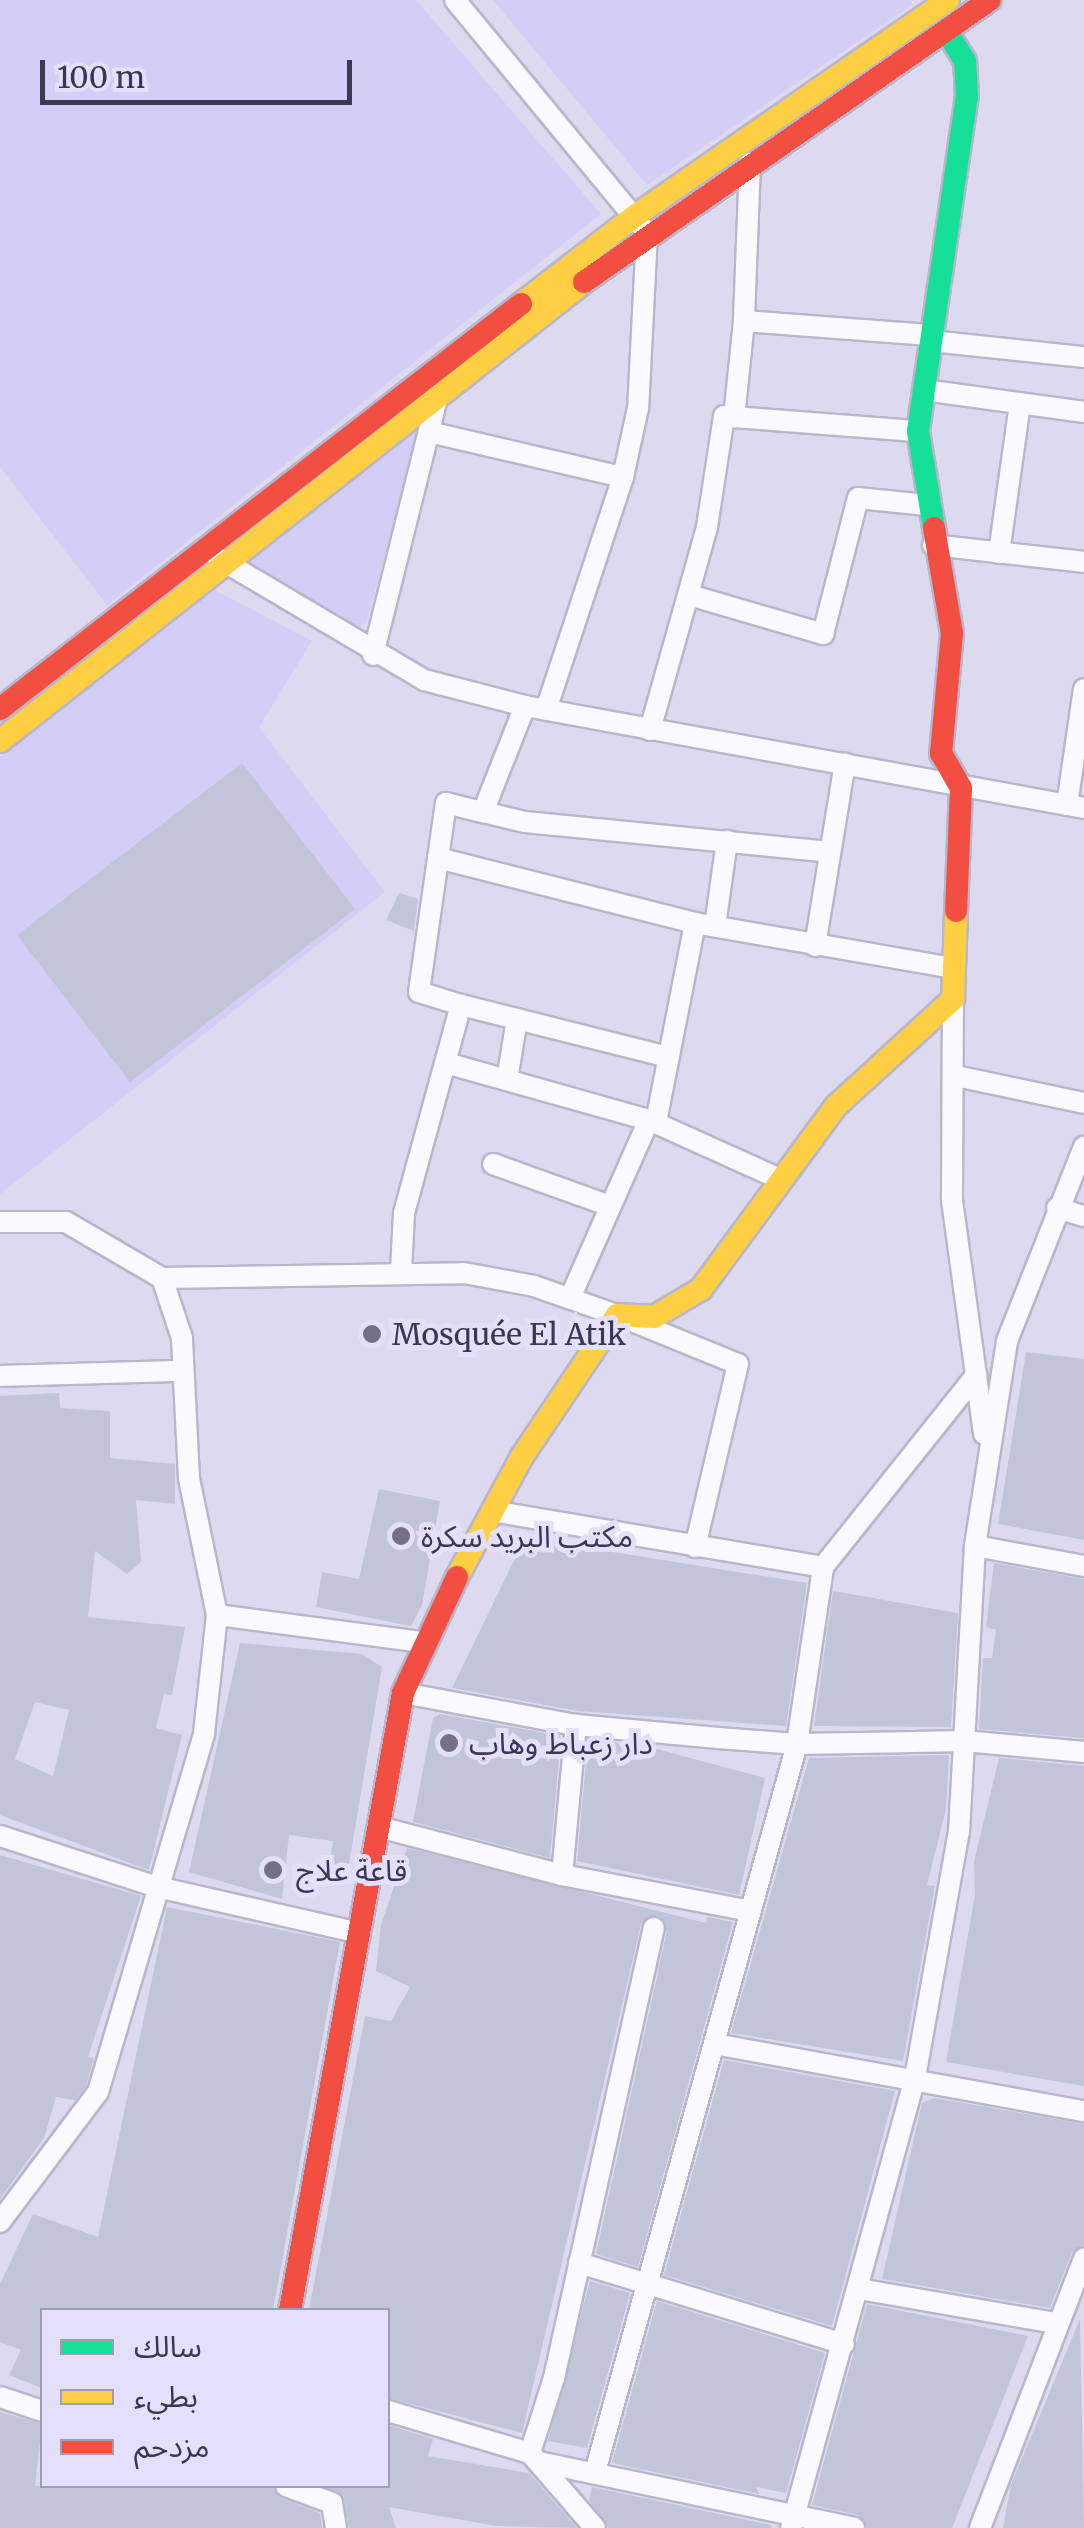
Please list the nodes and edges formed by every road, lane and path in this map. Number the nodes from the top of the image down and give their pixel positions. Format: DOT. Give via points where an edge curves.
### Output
graph roads {
  1 [pos="455,0"];
  2 [pos="990,0"];
  3 [pos="935,4"];
  4 [pos="946,31"];
  5 [pos="750,163"];
  6 [pos="641,224"];
  7 [pos="744,321"];
  8 [pos="931,338"];
  9 [pos="1084,354"];
  10 [pos="924,390"];
  11 [pos="439,393"];
  12 [pos="1020,404"];
  13 [pos="1084,412"];
  14 [pos="734,417"];
  15 [pos="918,431"];
  16 [pos="428,432"];
  17 [pos="623,477"];
  18 [pos="927,506"];
  19 [pos="206,546"];
  20 [pos="934,546"];
  21 [pos="999,553"];
  22 [pos="1084,562"];
  23 [pos="224,563"];
  24 [pos="689,595"];
  25 [pos="373,655"];
  26 [pos="1084,689"];
  27 [pos="536,708"];
  28 [pos="0,709"];
  29 [pos="650,730"];
  30 [pos="1081,737"];
  31 [pos="0,741"];
  32 [pos="845,763"];
  33 [pos="961,788"];
  34 [pos="1075,806"];
  35 [pos="484,812"];
  36 [pos="727,841"];
  37 [pos="830,852"];
  38 [pos="438,858"];
  39 [pos="705,925"];
  40 [pos="815,946"];
  41 [pos="953,968"];
  42 [pos="953,999"];
  43 [pos="461,1005"];
  44 [pos="517,1018"];
  45 [pos="668,1057"];
  46 [pos="446,1064"];
  47 [pos="956,1076"];
  48 [pos="507,1080"];
  49 [pos="1084,1103"];
  50 [pos="652,1121"];
  51 [pos="1084,1147"];
  52 [pos="493,1164"];
  53 [pos="782,1180"];
  54 [pos="610,1206"];
  55 [pos="1057,1208"];
  56 [pos="1084,1216"];
  57 [pos="0,1222"];
  58 [pos="401,1271"];
  59 [pos="162,1278"];
  60 [pos="570,1298"];
  61 [pos="621,1317"];
  62 [pos="183,1371"];
  63 [pos="976,1375"];
  64 [pos="0,1376"];
  65 [pos="988,1458"];
  66 [pos="492,1512"];
  67 [pos="694,1546"];
  68 [pos="975,1546"];
  69 [pos="1084,1566"];
  70 [pos="823,1567"];
  71 [pos="217,1615"];
  72 [pos="422,1642"];
  73 [pos="404,1692"];
  74 [pos="576,1724"];
  75 [pos="964,1741"];
  76 [pos="797,1744"];
  77 [pos="1084,1752"];
  78 [pos="378,1828"];
  79 [pos="0,1836"];
  80 [pos="562,1875"];
  81 [pos="157,1887"];
  82 [pos="751,1911"];
  83 [pos="654,1928"];
  84 [pos="360,1933"];
  85 [pos="714,2044"];
  86 [pos="915,2078"];
  87 [pos="1084,2111"];
  88 [pos="0,2222"];
  89 [pos="1084,2258"];
  90 [pos="578,2264"];
  91 [pos="644,2282"];
  92 [pos="859,2289"];
  93 [pos="290,2308"];
  94 [pos="1056,2323"];
  95 [pos="844,2344"];
  96 [pos="0,2398"];
  97 [pos="40,2409"];
  98 [pos="390,2412"];
  99 [pos="534,2458"];
  100 [pos="594,2472"];
  101 [pos="292,2488"];
  102 [pos="793,2521"];
  103 [pos="336,2528"];
  104 [pos="595,2528"];
  105 [pos="854,2528"];
  106 [pos="980,2528"];
  1 -- 6 [label="street"];
  2 -- 4 [label="street"];
  3 -- 6 [label="street"];
  4 -- 5 [label="street"];
  4 -- 8 [label="street" via="965,61 967,97"];
  5 -- 6 [label="street"];
  5 -- 7 [label="street"];
  6 -- 11 [label="street"];
  6 -- 17 [label="street" via="638,408"];
  6 -- 19 [label="street"];
  7 -- 8 [label="street"];
  7 -- 14 [label="street"];
  8 -- 9 [label="street"];
  8 -- 10 [label="street"];
  10 -- 12 [label="street"];
  10 -- 15 [label="street"];
  11 -- 16 [label="street"];
  11 -- 23 [label="street"];
  12 -- 13 [label="street"];
  12 -- 21 [label="street"];
  14 -- 15 [label="street"];
  14 -- 24 [label="street" via="724,416"];
  15 -- 18 [label="street"];
  16 -- 17 [label="street"];
  16 -- 25 [label="street"];
  17 -- 27 [label="street"];
  18 -- 20 [label="street"];
  18 -- 24 [label="street" via="858,498 823,634"];
  19 -- 23 [label="street"];
  19 -- 28 [label="street"];
  20 -- 21 [label="street"];
  20 -- 33 [label="street" via="952,634 941,752"];
  21 -- 22 [label="street"];
  23 -- 25 [label="street"];
  23 -- 31 [label="street"];
  24 -- 29 [label="street"];
  25 -- 27 [label="street" via="424,680"];
  26 -- 30 [label="street"];
  27 -- 29 [label="street"];
  27 -- 35 [label="street"];
  29 -- 32 [label="street"];
  30 -- 34 [label="street"];
  32 -- 33 [label="street"];
  32 -- 37 [label="street"];
  33 -- 34 [label="street"];
  33 -- 41 [label="street"];
  35 -- 36 [label="street"];
  35 -- 38 [label="street" via="446,803"];
  36 -- 37 [label="street"];
  36 -- 39 [label="street"];
  37 -- 40 [label="street"];
  38 -- 39 [label="street"];
  38 -- 43 [label="street" via="418,992"];
  39 -- 40 [label="street"];
  39 -- 45 [label="street"];
  40 -- 41 [label="street"];
  41 -- 42 [label="street"];
  42 -- 47 [label="street"];
  42 -- 53 [label="street" via="836,1106"];
  43 -- 44 [label="street"];
  43 -- 46 [label="street"];
  44 -- 45 [label="street"];
  44 -- 48 [label="street"];
  45 -- 50 [label="street"];
  46 -- 48 [label="street"];
  46 -- 58 [label="street" via="404,1213"];
  47 -- 49 [label="street"];
  47 -- 63 [label="street" via="952,1200"];
  48 -- 50 [label="street"];
  50 -- 53 [label="street"];
  50 -- 54 [label="street"];
  51 -- 55 [label="street"];
  52 -- 54 [label="street"];
  53 -- 61 [label="street" via="692,1297 654,1317"];
  54 -- 60 [label="street"];
  55 -- 56 [label="street"];
  55 -- 65 [label="street" via="1007,1341"];
  57 -- 59 [label="street" via="66,1222"];
  58 -- 59 [label="street"];
  58 -- 60 [label="street" via="501,1277"];
  59 -- 62 [label="street" via="176,1304"];
  60 -- 61 [label="street"];
  61 -- 66 [label="street"];
  61 -- 67 [label="street" via="738,1364"];
  62 -- 64 [label="street"];
  62 -- 71 [label="street" via="188,1478"];
  63 -- 65 [label="street"];
  63 -- 70 [label="street"];
  65 -- 68 [label="street"];
  66 -- 67 [label="street"];
  66 -- 72 [label="street"];
  67 -- 70 [label="street"];
  68 -- 69 [label="street"];
  68 -- 75 [label="street"];
  70 -- 76 [label="street"];
  71 -- 72 [label="street"];
  71 -- 81 [label="street" via="204,1732"];
  72 -- 73 [label="street"];
  73 -- 74 [label="street"];
  73 -- 78 [label="street"];
  74 -- 76 [label="street"];
  74 -- 80 [label="street"];
  75 -- 76 [label="street"];
  75 -- 77 [label="street"];
  75 -- 86 [label="street" via="959,1832"];
  76 -- 82 [label="street"];
  78 -- 80 [label="street"];
  78 -- 84 [label="street"];
  79 -- 81 [label="street"];
  80 -- 82 [label="street"];
  81 -- 84 [label="street"];
  81 -- 88 [label="street" via="98,2092"];
  82 -- 85 [label="street"];
  83 -- 90 [label="street"];
  84 -- 93 [label="street"];
  85 -- 86 [label="street"];
  85 -- 91 [label="street"];
  86 -- 87 [label="street"];
  86 -- 92 [label="street"];
  89 -- 94 [label="street"];
  90 -- 91 [label="street"];
  90 -- 99 [label="street"];
  91 -- 95 [label="street"];
  91 -- 100 [label="street"];
  92 -- 94 [label="street"];
  92 -- 95 [label="street"];
  94 -- 106 [label="street"];
  95 -- 102 [label="street"];
  96 -- 97 [label="street"];
  98 -- 99 [label="street"];
  99 -- 100 [label="street"];
  99 -- 104 [label="street"];
  100 -- 102 [label="street"];
  101 -- 103 [label="street" via="332,2502"];
  102 -- 105 [label="street"];
}
